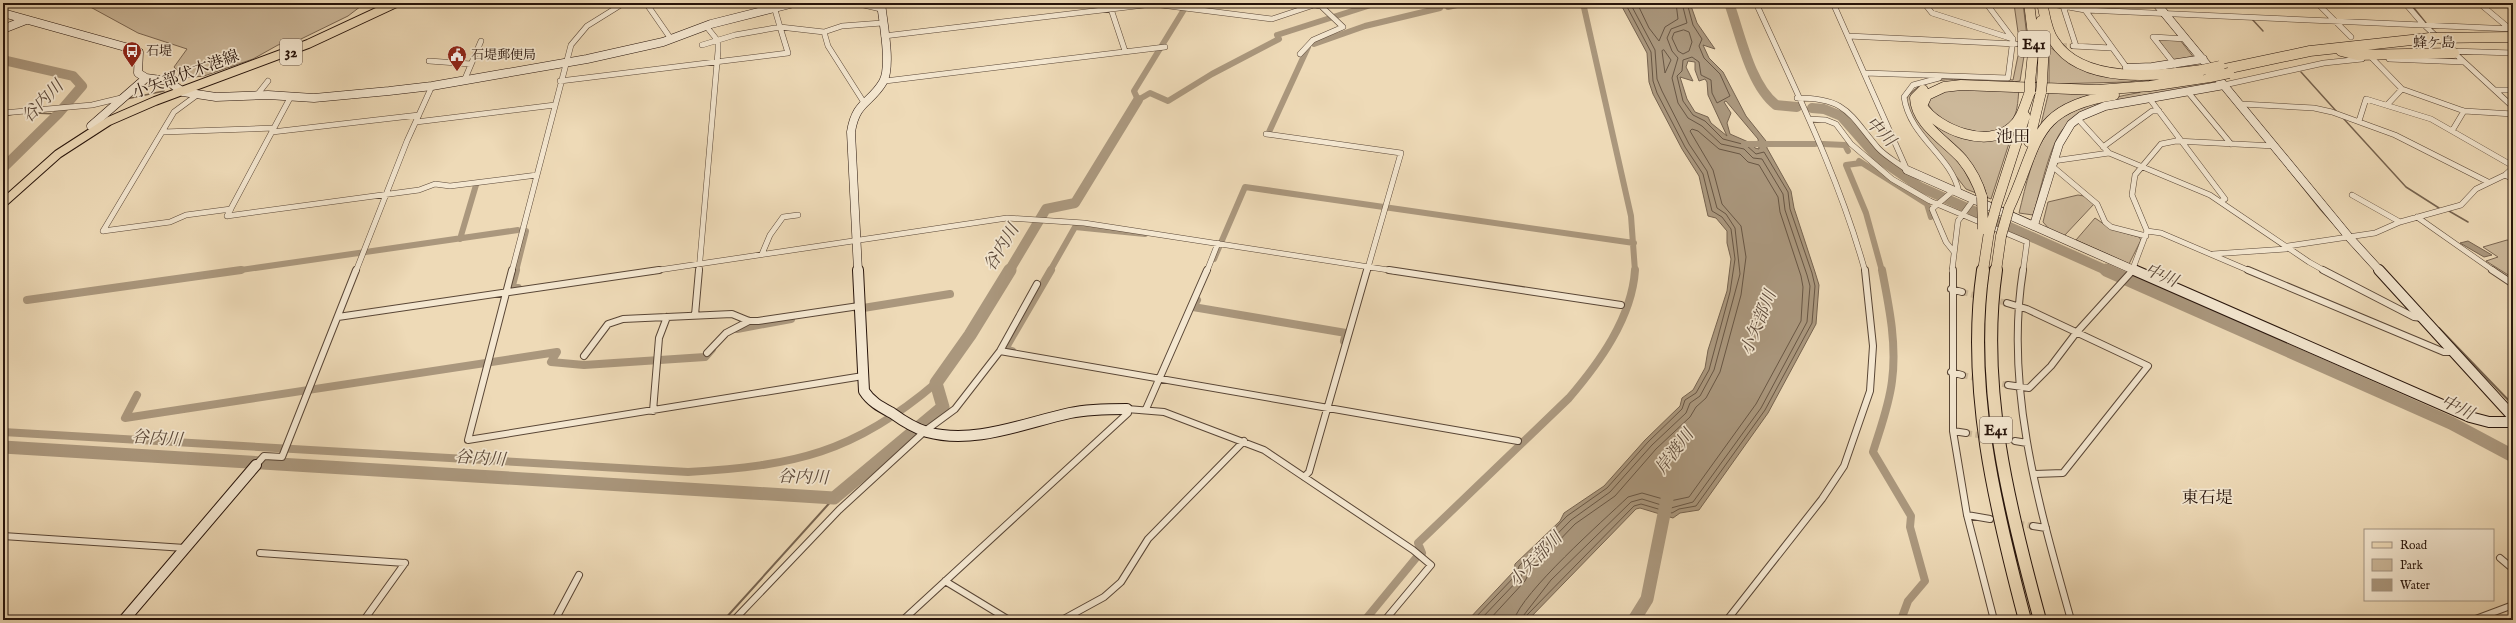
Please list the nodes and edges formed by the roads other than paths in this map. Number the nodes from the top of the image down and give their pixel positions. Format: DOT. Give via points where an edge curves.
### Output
graph roads {
  1 [pos="396,3"];
  2 [pos="624,3"];
  3 [pos="646,3"];
  4 [pos="794,3"];
  5 [pos="855,3"];
  6 [pos="1109,3"];
  7 [pos="1756,3"];
  8 [pos="1833,3"];
  9 [pos="1924,3"];
  10 [pos="1986,3"];
  11 [pos="2071,3"];
  12 [pos="2156,3"];
  13 [pos="2321,3"];
  14 [pos="2405,3"];
  15 [pos="2479,3"];
  16 [pos="774,5"];
  17 [pos="2038,5"];
  18 [pos="881,6"];
  19 [pos="1322,6"];
  20 [pos="2063,6"];
  21 [pos="2073,8"];
  22 [pos="1111,9"];
  23 [pos="2085,10"];
  24 [pos="3,13"];
  25 [pos="2164,13"];
  26 [pos="26,20"];
  27 [pos="2334,20"];
  28 [pos="882,23"];
  29 [pos="2423,24"];
  30 [pos="706,26"];
  31 [pos="780,27"];
  32 [pos="3,29"];
  33 [pos="824,32"];
  34 [pos="2512,32"];
  35 [pos="884,36"];
  36 [pos="1848,36"];
  37 [pos="2351,37"];
  38 [pos="2431,37"];
  39 [pos="672,39"];
  40 [pos="2186,39"];
  41 [pos="2513,40"];
  42 [pos="481,41"];
  43 [pos="718,41"];
  44 [pos="2015,42"];
  45 [pos="702,45"];
  46 [pos="1165,47"];
  47 [pos="2111,48"];
  48 [pos="1125,51"];
  49 [pos="2341,51"];
  50 [pos="2452,52"];
  51 [pos="2513,53"];
  52 [pos="1300,54"];
  53 [pos="2371,57"];
  54 [pos="2203,59"];
  55 [pos="429,61"];
  56 [pos="717,62"];
  57 [pos="2464,62"];
  58 [pos="566,63"];
  59 [pos="471,64"];
  60 [pos="2176,65"];
  61 [pos="2128,69"];
  62 [pos="2226,71"];
  63 [pos="1865,73"];
  64 [pos="1967,75"];
  65 [pos="2208,75"];
  66 [pos="146,78"];
  67 [pos="268,81"];
  68 [pos="464,81"];
  69 [pos="560,81"];
  70 [pos="885,81"];
  71 [pos="2224,85"];
  72 [pos="432,86"];
  73 [pos="2030,87"];
  74 [pos="2402,89"];
  75 [pos="2495,90"];
  76 [pos="2513,90"];
  77 [pos="183,92"];
  78 [pos="2188,92"];
  79 [pos="196,95"];
  80 [pos="256,95"];
  81 [pos="2148,96"];
  82 [pos="121,98"];
  83 [pos="290,98"];
  84 [pos="1798,98"];
  85 [pos="863,101"];
  86 [pos="555,104"];
  87 [pos="2241,104"];
  88 [pos="2387,105"];
  89 [pos="2513,107"];
  90 [pos="2159,111"];
  91 [pos="2464,111"];
  92 [pos="3,113"];
  93 [pos="2513,114"];
  94 [pos="419,115"];
  95 [pos="2078,119"];
  96 [pos="1809,120"];
  97 [pos="2359,121"];
  98 [pos="416,122"];
  99 [pos="96,128"];
  100 [pos="273,130"];
  101 [pos="2452,131"];
  102 [pos="163,132"];
  103 [pos="1266,134"];
  104 [pos="2183,142"];
  105 [pos="2231,144"];
  106 [pos="2275,146"];
  107 [pos="2104,147"];
  108 [pos="2109,153"];
  109 [pos="2053,163"];
  110 [pos="2513,167"];
  111 [pos="2143,168"];
  112 [pos="1907,170"];
  113 [pos="537,175"];
  114 [pos="2505,175"];
  115 [pos="2513,179"];
  116 [pos="2488,182"];
  117 [pos="1956,191"];
  118 [pos="386,195"];
  119 [pos="2352,195"];
  120 [pos="1976,200"];
  121 [pos="2221,201"];
  122 [pos="1938,202"];
  123 [pos="3,203"];
  124 [pos="2009,208"];
  125 [pos="231,209"];
  126 [pos="1962,213"];
  127 [pos="798,215"];
  128 [pos="2417,217"];
  129 [pos="2400,222"];
  130 [pos="2034,225"];
  131 [pos="1986,230"];
  132 [pos="2147,234"];
  133 [pos="2349,237"];
  134 [pos="857,240"];
  135 [pos="1218,243"];
  136 [pos="2288,246"];
  137 [pos="1954,252"];
  138 [pos="762,254"];
  139 [pos="2211,254"];
  140 [pos="698,264"];
  141 [pos="1369,266"];
  142 [pos="2130,272"];
  143 [pos="1037,284"];
  144 [pos="2513,284"];
  145 [pos="1951,289"];
  146 [pos="508,292"];
  147 [pos="1962,292"];
  148 [pos="2006,303"];
  149 [pos="1622,305"];
  150 [pos="859,306"];
  151 [pos="2018,306"];
  152 [pos="695,315"];
  153 [pos="667,316"];
  154 [pos="338,317"];
  155 [pos="2422,318"];
  156 [pos="749,321"];
  157 [pos="2076,333"];
  158 [pos="1000,351"];
  159 [pos="706,352"];
  160 [pos="2453,352"];
  161 [pos="584,356"];
  162 [pos="1951,372"];
  163 [pos="1962,375"];
  164 [pos="863,376"];
  165 [pos="1158,379"];
  166 [pos="2008,386"];
  167 [pos="2021,388"];
  168 [pos="1327,408"];
  169 [pos="1127,409"];
  170 [pos="1146,409"];
  171 [pos="653,410"];
  172 [pos="2513,417"];
  173 [pos="2513,422"];
  174 [pos="921,429"];
  175 [pos="1953,431"];
  176 [pos="1966,433"];
  177 [pos="1244,441"];
  178 [pos="1518,441"];
  179 [pos="2015,441"];
  180 [pos="2027,443"];
  181 [pos="259,462"];
  182 [pos="2035,474"];
  183 [pos="1304,477"];
  184 [pos="1967,515"];
  185 [pos="1990,519"];
  186 [pos="2033,526"];
  187 [pos="2046,528"];
  188 [pos="3,536"];
  189 [pos="185,548"];
  190 [pos="260,553"];
  191 [pos="2500,558"];
  192 [pos="2513,569"];
  193 [pos="579,575"];
  194 [pos="945,581"];
  195 [pos="2513,605"];
  196 [pos="124,620"];
  197 [pos="364,620"];
  198 [pos="554,620"];
  199 [pos="734,620"];
  200 [pos="903,620"];
  201 [pos="1009,620"];
  202 [pos="1062,620"];
  203 [pos="1385,620"];
  204 [pos="1727,620"];
  205 [pos="1994,620"];
  206 [pos="2025,620"];
  207 [pos="2040,620"];
  208 [pos="2071,620"];
  209 [pos="2473,620"];
  1 -- 77 [label="main road, 小矢部伏木港線 / 32" via="328,38"];
  2 -- 58 [label="street" via="576,36"];
  3 -- 39 [label="street"];
  4 -- 16 [label="street"];
  5 -- 18 [label="street"];
  6 -- 22 [label="street"];
  7 -- 84 [label="street"];
  8 -- 36 [label="street"];
  9 -- 44 [label="street" via="1932,12"];
  10 -- 44 [label="street"];
  11 -- 21 [label="street"];
  12 -- 25 [label="street"];
  13 -- 27 [label="street" via="2320,5"];
  14 -- 29 [label="street"];
  15 -- 34 [label="street"];
  16 -- 30 [label="street"];
  16 -- 31 [label="street"];
  17 -- 20 [label="street"];
  17 -- 65 [label="highway" via="2056,45 2076,60 2094,68 2114,74 2135,76"];
  17 -- 73 [label="highway, E41"];
  17 -- 124 [label="highway, E41, bridge" via="2044,43 2041,92 2032,133"];
  18 -- 28 [label="street"];
  19 -- 22 [label="street" via="1314,5 1272,19 1153,4"];
  19 -- 52 [label="street" via="1343,27 1306,44"];
  20 -- 21 [label="street"];
  20 -- 47 [label="street" via="2074,46"];
  21 -- 23 [label="street"];
  22 -- 35 [label="street"];
  22 -- 48 [label="street"];
  23 -- 25 [label="street"];
  23 -- 47 [label="street"];
  24 -- 26 [label="street"];
  25 -- 27 [label="street"];
  25 -- 40 [label="street"];
  26 -- 32 [label="street"];
  26 -- 66 [label="street" via="136,50 140,52 138,73"];
  27 -- 29 [label="street"];
  27 -- 37 [label="street"];
  28 -- 33 [label="street" via="842,26"];
  28 -- 35 [label="street"];
  29 -- 34 [label="street"];
  29 -- 38 [label="street"];
  30 -- 39 [label="street"];
  30 -- 43 [label="street"];
  31 -- 33 [label="street"];
  31 -- 43 [label="street" via="736,34"];
  31 -- 56 [label="street" via="788,53"];
  33 -- 85 [label="street" via="828,46"];
  34 -- 38 [label="highway, bridge"];
  35 -- 70 [label="street" via="887,71"];
  36 -- 44 [label="street"];
  36 -- 63 [label="street"];
  38 -- 41 [label="highway, bridge"];
  38 -- 49 [label="highway"];
  38 -- 50 [label="street"];
  38 -- 62 [label="highway" via="2310,51"];
  39 -- 58 [label="street"];
  40 -- 54 [label="street"];
  40 -- 60 [label="street" via="2153,37"];
  42 -- 59 [label="street"];
  43 -- 45 [label="street"];
  43 -- 56 [label="street"];
  44 -- 64 [label="street" via="2008,78"];
  46 -- 48 [label="street"];
  47 -- 61 [label="street"];
  48 -- 70 [label="street"];
  49 -- 50 [label="highway" via="2357,55"];
  49 -- 62 [label="highway"];
  50 -- 51 [label="street"];
  50 -- 57 [label="street"];
  53 -- 57 [label="street"];
  53 -- 71 [label="street" via="2324,63"];
  53 -- 74 [label="street"];
  54 -- 60 [label="street"];
  54 -- 71 [label="street"];
  55 -- 59 [label="street"];
  56 -- 69 [label="street"];
  56 -- 140 [label="street"];
  57 -- 75 [label="street"];
  58 -- 68 [label="street"];
  58 -- 69 [label="street"];
  59 -- 68 [label="street"];
  60 -- 61 [label="street"];
  62 -- 65 [label="highway, bridge"];
  62 -- 65 [label="highway, bridge"];
  63 -- 64 [label="street"];
  63 -- 112 [label="street"];
  64 -- 117 [label="street" via="1924,81 1910,89 1902,100 1909,117 1959,182"];
  65 -- 73 [label="highway" via="2150,86 2103,89 1952,86 1927,94 1922,106 1928,115 1944,126 1962,132 1990,135 2005,132 2015,124"];
  65 -- 120 [label="highway" via="2112,85 2055,86 1954,82 1921,91 1914,102 1917,110 1962,159 1973,176"];
  65 -- 124 [label="highway" via="2097,98 2058,114 2035,141"];
  66 -- 77 [label="street" via="168,81"];
  66 -- 82 [label="street"];
  67 -- 80 [label="street"];
  68 -- 72 [label="street"];
  69 -- 86 [label="street"];
  70 -- 85 [label="street"];
  71 -- 78 [label="street"];
  71 -- 87 [label="street"];
  72 -- 83 [label="street" via="338,96"];
  72 -- 94 [label="street"];
  73 -- 131 [label="highway, E41, bridge" via="2021,130"];
  74 -- 88 [label="street"];
  74 -- 91 [label="street"];
  75 -- 76 [label="street"];
  75 -- 89 [label="street"];
  77 -- 79 [label="street"];
  77 -- 99 [label="main road, 小矢部伏木港線 / 32" via="140,107"];
  78 -- 81 [label="street"];
  78 -- 105 [label="street"];
  79 -- 80 [label="street"];
  79 -- 102 [label="street" via="174,112"];
  80 -- 83 [label="street"];
  81 -- 90 [label="street"];
  81 -- 95 [label="street" via="2108,105"];
  82 -- 92 [label="street" via="92,105"];
  82 -- 99 [label="street" via="91,126"];
  83 -- 100 [label="street"];
  84 -- 96 [label="street"];
  84 -- 112 [label="street" via="1833,102 1851,113 1879,149"];
  85 -- 134 [label="street" via="852,118 851,132"];
  86 -- 98 [label="street"];
  86 -- 113 [label="street"];
  87 -- 97 [label="street" via="2314,108"];
  87 -- 106 [label="street"];
  88 -- 97 [label="street" via="2366,99"];
  88 -- 101 [label="street" via="2430,119"];
  90 -- 104 [label="street"];
  90 -- 107 [label="street" via="2152,110"];
  91 -- 93 [label="street"];
  91 -- 101 [label="street"];
  94 -- 98 [label="street"];
  94 -- 100 [label="street"];
  95 -- 107 [label="street"];
  95 -- 109 [label="street" via="2064,134"];
  96 -- 122 [label="street" via="1826,120 1836,124 1851,144 1892,179"];
  96 -- 204 [label="street" via="1846,210 1866,274 1873,346 1870,391 1844,466 1822,499"];
  97 -- 116 [label="street" via="2410,142"];
  98 -- 118 [label="street"];
  99 -- 123 [label="main road, 小矢部伏木港線 / 32" via="58,154"];
  100 -- 102 [label="street"];
  100 -- 125 [label="street"];
  101 -- 110 [label="street"];
  102 -- 125 [label="street" via="103,231 170,222 186,215"];
  103 -- 141 [label="street" via="1402,153"];
  104 -- 105 [label="street"];
  104 -- 111 [label="street" via="2161,144"];
  104 -- 121 [label="street" via="2225,199"];
  105 -- 106 [label="street"];
  106 -- 133 [label="street"];
  107 -- 108 [label="street"];
  108 -- 109 [label="street"];
  108 -- 111 [label="street"];
  109 -- 130 [label="street"];
  109 -- 132 [label="street" via="2097,204 2105,222 2111,227"];
  110 -- 114 [label="street"];
  111 -- 121 [label="street"];
  111 -- 132 [label="street" via="2135,175 2132,195"];
  112 -- 117 [label="street"];
  113 -- 118 [label="street" via="450,186 435,184 419,190"];
  113 -- 146 [label="street"];
  114 -- 115 [label="street"];
  114 -- 116 [label="street"];
  116 -- 128 [label="street" via="2476,188 2461,205"];
  117 -- 120 [label="street"];
  117 -- 122 [label="street"];
  118 -- 125 [label="street" via="227,216"];
  118 -- 154 [label="street"];
  119 -- 129 [label="street"];
  120 -- 126 [label="street"];
  120 -- 130 [label="street"];
  120 -- 131 [label="highway, bridge"];
  121 -- 136 [label="street"];
  122 -- 126 [label="street"];
  122 -- 137 [label="street" via="1932,209 1935,221"];
  124 -- 207 [label="highway, E41, bridge" via="2001,236 1993,287 1992,388 2003,472"];
  126 -- 137 [label="street"];
  126 -- 151 [label="street" via="2027,242"];
  127 -- 138 [label="street" via="783,217 770,235"];
  128 -- 129 [label="street"];
  128 -- 144 [label="street"];
  129 -- 133 [label="street" via="2375,233"];
  130 -- 142 [label="street"];
  131 -- 206 [label="highway, E41" via="1978,317 1978,385 1989,470 2000,526"];
  132 -- 139 [label="street" via="2161,233"];
  132 -- 142 [label="street"];
  133 -- 136 [label="street"];
  133 -- 155 [label="street"];
  134 -- 135 [label="street" via="1017,219 1063,221"];
  134 -- 138 [label="street"];
  134 -- 150 [label="street"];
  135 -- 141 [label="street"];
  135 -- 165 [label="street" via="1181,333"];
  136 -- 139 [label="street" via="2286,249 2260,252"];
  136 -- 155 [label="street" via="2309,262 2338,278 2414,317"];
  137 -- 145 [label="street"];
  138 -- 140 [label="street"];
  139 -- 160 [label="street" via="2444,352"];
  140 -- 146 [label="street"];
  140 -- 152 [label="street"];
  141 -- 149 [label="street"];
  141 -- 168 [label="street"];
  142 -- 157 [label="street"];
  142 -- 173 [label="street" via="2470,417 2489,422"];
  143 -- 158 [label="street"];
  145 -- 147 [label="street"];
  145 -- 162 [label="street"];
  146 -- 154 [label="street"];
  146 -- 171 [label="street" via="468,440"];
  148 -- 151 [label="street"];
  150 -- 156 [label="street"];
  150 -- 164 [label="street"];
  151 -- 157 [label="street"];
  151 -- 167 [label="street"];
  152 -- 153 [label="street"];
  152 -- 156 [label="street" via="732,314"];
  153 -- 161 [label="street" via="615,321 608,324"];
  153 -- 171 [label="street" via="659,338"];
  154 -- 181 [label="street" via="282,457 264,456"];
  155 -- 160 [label="street"];
  156 -- 159 [label="street" via="726,333"];
  157 -- 167 [label="street" via="2051,366 2029,388"];
  157 -- 182 [label="street" via="2148,366 2063,473"];
  158 -- 165 [label="street"];
  158 -- 174 [label="street" via="956,409"];
  160 -- 172 [label="street"];
  162 -- 163 [label="street"];
  162 -- 175 [label="street"];
  164 -- 171 [label="street"];
  164 -- 174 [label="street" via="864,391 869,399"];
  165 -- 168 [label="street"];
  165 -- 170 [label="street"];
  166 -- 167 [label="street"];
  167 -- 180 [label="street"];
  168 -- 178 [label="street"];
  168 -- 183 [label="street" via="1309,472"];
  169 -- 170 [label="street"];
  169 -- 174 [label="street" via="1090,410 966,435 941,435"];
  169 -- 194 [label="street" via="1128,413"];
  170 -- 177 [label="street" via="1164,412"];
  174 -- 199 [label="street"];
  175 -- 176 [label="street"];
  175 -- 184 [label="street"];
  177 -- 183 [label="street" via="1264,450"];
  177 -- 202 [label="street" via="1148,538 1121,582 1104,597"];
  179 -- 180 [label="street"];
  180 -- 182 [label="street"];
  181 -- 189 [label="street"];
  182 -- 187 [label="street"];
  183 -- 203 [label="street" via="1413,550 1431,565"];
  184 -- 185 [label="street"];
  184 -- 205 [label="street"];
  186 -- 187 [label="street"];
  187 -- 208 [label="street"];
  188 -- 189 [label="street"];
  189 -- 196 [label="street"];
  190 -- 197 [label="street" via="404,563"];
  191 -- 192 [label="street"];
  193 -- 198 [label="street"];
  194 -- 200 [label="street"];
  194 -- 201 [label="street"];
  195 -- 209 [label="street"];
}
